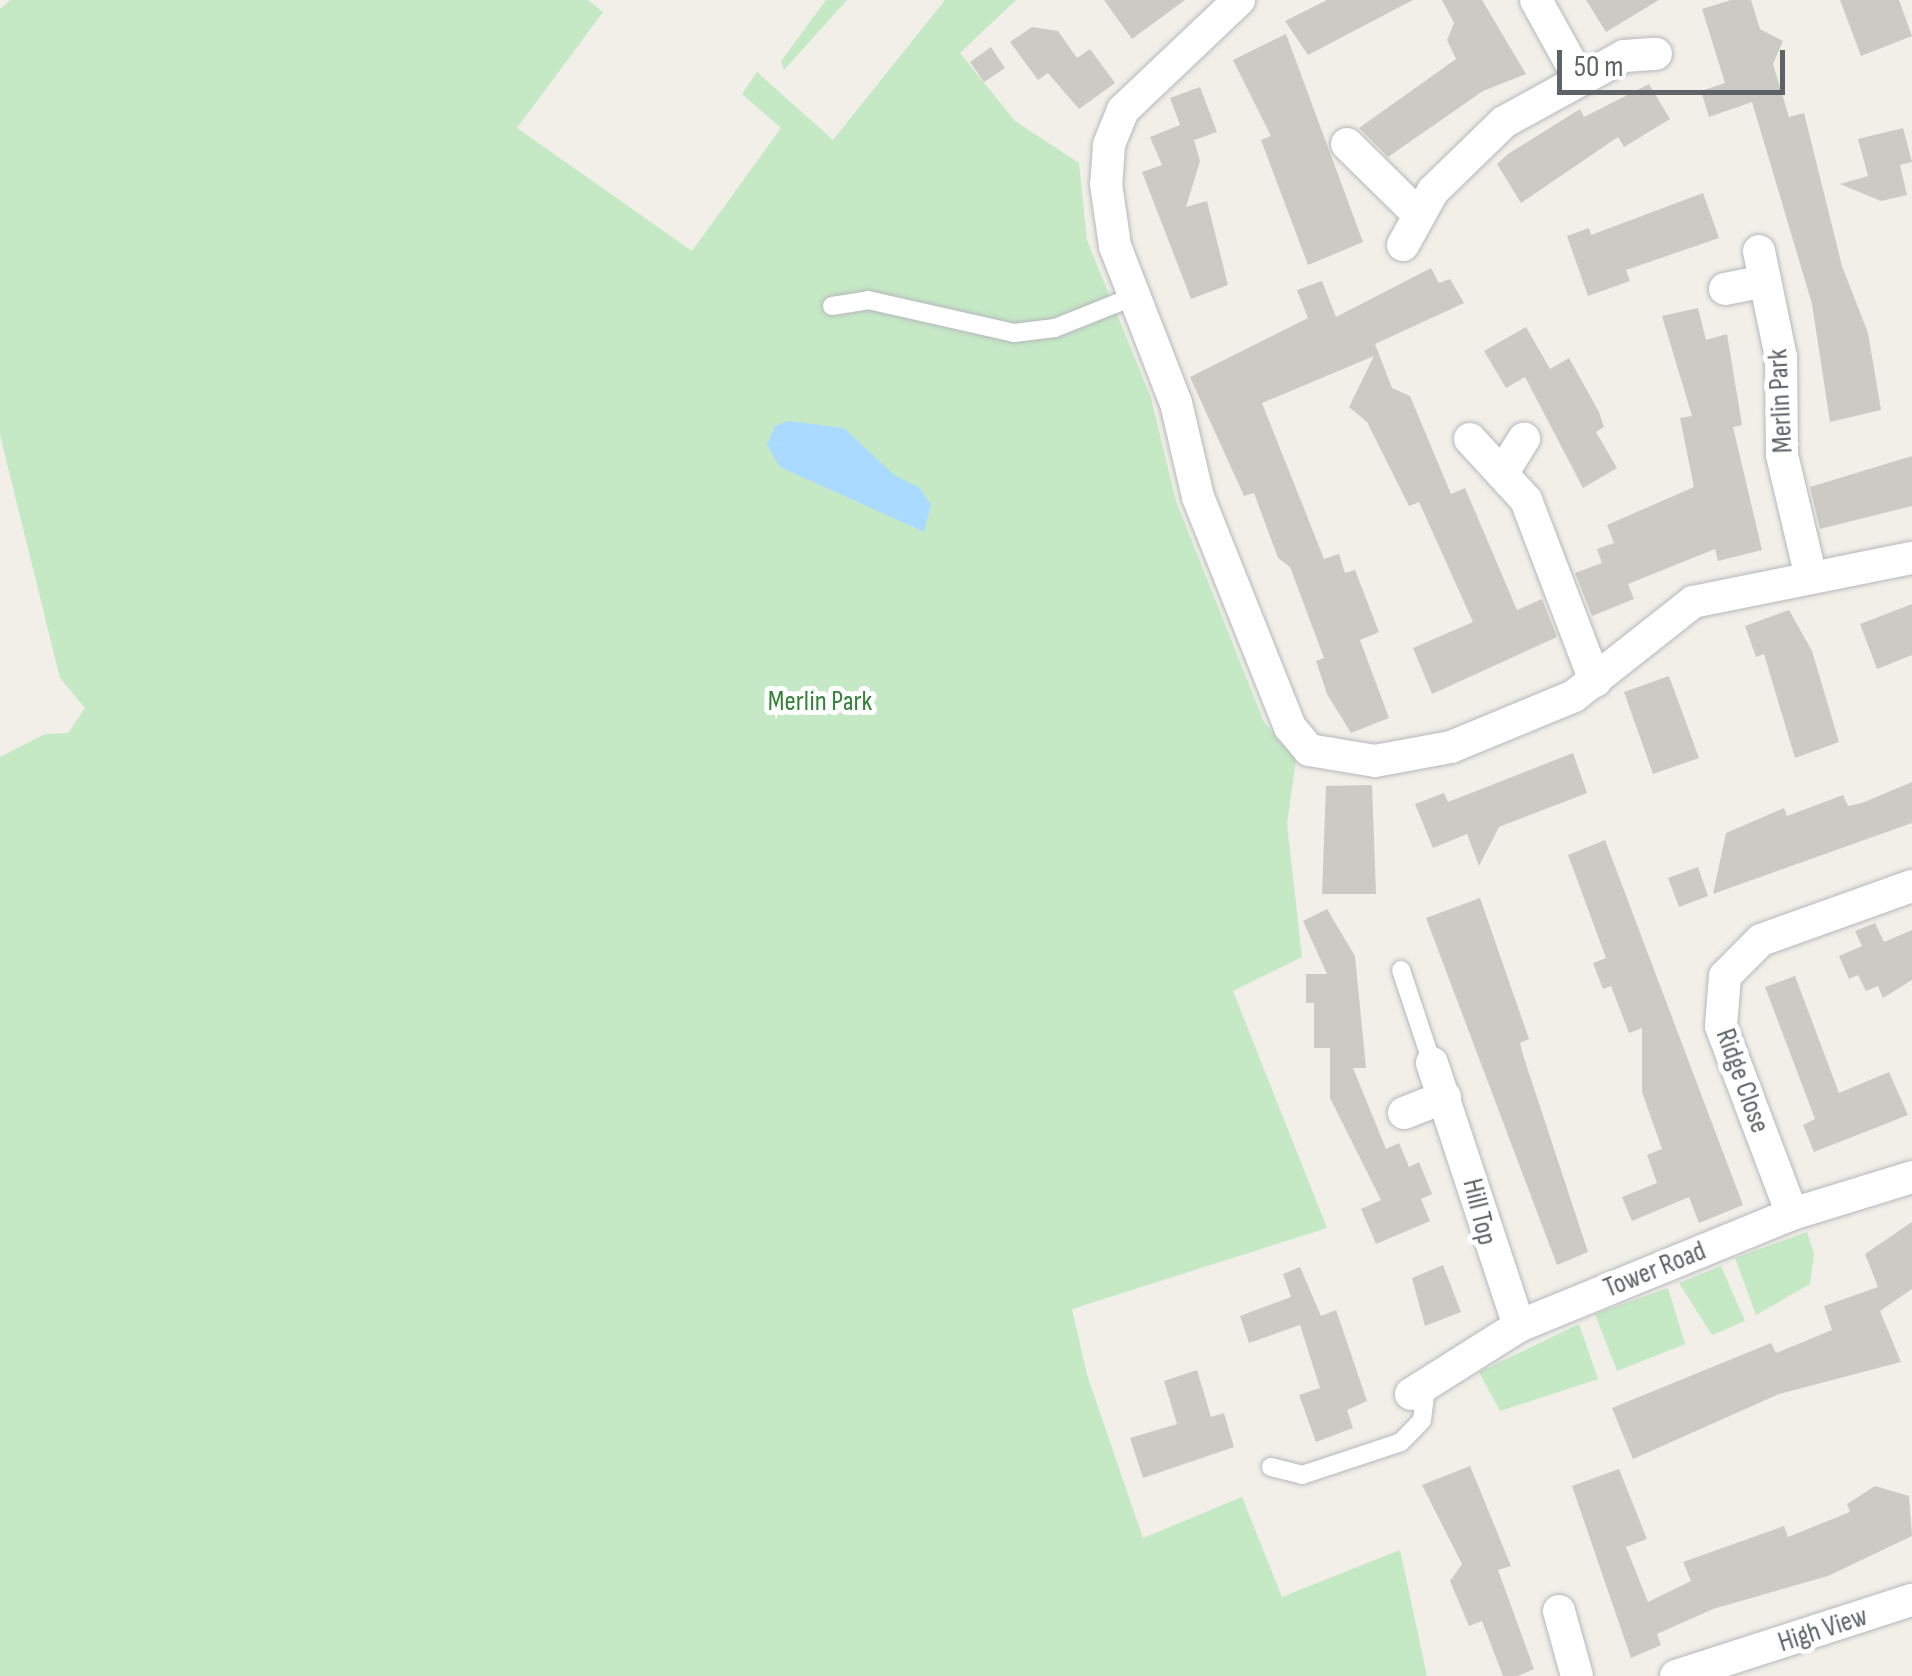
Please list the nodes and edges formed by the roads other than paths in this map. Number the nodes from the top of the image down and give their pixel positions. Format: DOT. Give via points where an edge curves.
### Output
graph roads {
  1 [pos="1239,0"];
  2 [pos="1536,0"];
  3 [pos="1656,54"];
  4 [pos="1578,76"];
  5 [pos="1348,144"];
  6 [pos="1418,214"];
  7 [pos="1403,245"];
  8 [pos="1725,290"];
  9 [pos="1132,297"];
  10 [pos="832,306"];
  11 [pos="1524,438"];
  12 [pos="1470,439"];
  13 [pos="1505,469"];
  14 [pos="1912,558"];
  15 [pos="1811,578"];
  16 [pos="1595,680"];
  17 [pos="1912,886"];
  18 [pos="1401,970"];
  19 [pos="1432,1063"];
  20 [pos="1445,1097"];
  21 [pos="1404,1113"];
  22 [pos="1912,1177"];
  23 [pos="1792,1214"];
  24 [pos="1519,1326"];
  25 [pos="1419,1390"];
  26 [pos="1271,1468"];
  27 [pos="1912,1600"];
  28 [pos="1560,1611"];
  29 [pos="1577,1676"];
  30 [pos="1676,1676"];
  1 -- 9 [label="street" via="1160,70 1112,131 1108,202"];
  2 -- 4 [label="street"];
  3 -- 4 [label="street" via="1624,56"];
  4 -- 6 [label="street" via="1467,152"];
  5 -- 6 [label="street"];
  6 -- 7 [label="street"];
  8 -- 15 [label="street, Merlin Park" via="1762,266 1782,357 1782,455"];
  9 -- 10 [label="lane" via="1055,328 1014,333 868,300"];
  9 -- 16 [label="street" via="1176,404 1198,497 1290,728 1309,750 1375,761 1451,747 1551,709"];
  11 -- 13 [label="street"];
  12 -- 13 [label="street"];
  13 -- 16 [label="street" via="1526,500"];
  14 -- 15 [label="street"];
  15 -- 16 [label="street" via="1693,602"];
  17 -- 23 [label="street, Ridge Close" via="1761,940 1722,983 1721,1026"];
  18 -- 19 [label="lane"];
  19 -- 20 [label="street, Hill Top"];
  20 -- 21 [label="street"];
  20 -- 24 [label="street, Hill Top" via="1488,1253"];
  22 -- 23 [label="street, Tower Road"];
  23 -- 24 [label="street, Tower Road"];
  24 -- 25 [label="street, Tower Road"];
  25 -- 26 [label="lane" via="1422,1420 1401,1442 1302,1476"];
  27 -- 30 [label="street, High View"];
  28 -- 29 [label="street"];
}
